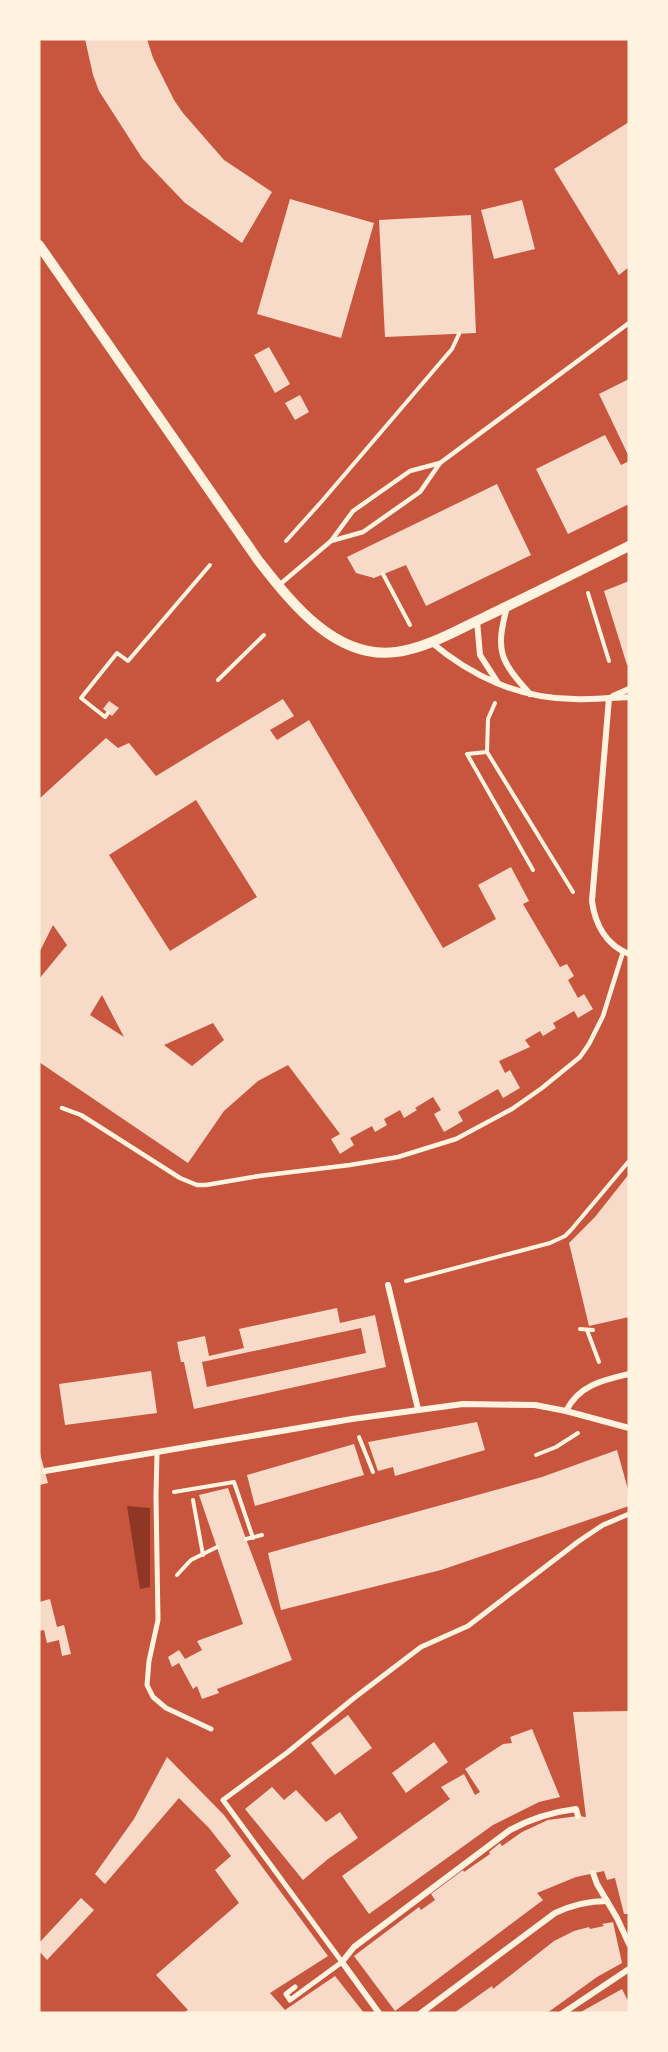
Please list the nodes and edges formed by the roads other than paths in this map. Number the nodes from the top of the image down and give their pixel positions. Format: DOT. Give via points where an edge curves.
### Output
graph roads {
  1 [pos="39,245"];
  2 [pos="629,323"];
  3 [pos="440,463"];
  4 [pos="331,541"];
  5 [pos="629,546"];
  6 [pos="278,586"];
  7 [pos="507,606"];
  8 [pos="477,621"];
  9 [pos="431,642"];
  10 [pos="502,685"];
  11 [pos="629,689"];
  12 [pos="531,695"];
  13 [pos="629,697"];
  14 [pos="609,698"];
  15 [pos="626,953"];
  16 [pos="62,1108"];
  17 [pos="388,1285"];
  18 [pos="629,1374"];
  19 [pos="418,1409"];
  20 [pos="566,1411"];
  21 [pos="629,1429"];
  22 [pos="158,1453"];
  23 [pos="45,1471"];
  24 [pos="629,1514"];
  25 [pos="211,1729"];
  26 [pos="578,1816"];
  27 [pos="593,1873"];
  28 [pos="607,1901"];
  29 [pos="629,1942"];
  30 [pos="342,1962"];
  31 [pos="629,1970"];
  32 [pos="295,1987"];
  33 [pos="379,2013"];
  34 [pos="421,2013"];
  35 [pos="562,2013"];
  1 -- 6 [label="street"];
  2 -- 3 [label="lane"];
  3 -- 4 [label="lane" via="410,471 353,511"];
  3 -- 4 [label="lane" via="420,492 363,532"];
  4 -- 6 [label="lane"];
  5 -- 7 [label="street"];
  6 -- 9 [label="street" via="312,621 352,646 389,653"];
  7 -- 8 [label="street"];
  7 -- 12 [label="street" via="500,648 512,675"];
  8 -- 9 [label="street"];
  8 -- 10 [label="street" via="480,655"];
  9 -- 10 [label="street" via="456,661"];
  10 -- 12 [label="street"];
  11 -- 14 [label="street"];
  12 -- 14 [label="street"];
  13 -- 14 [label="street"];
  14 -- 15 [label="street" via="592,901 601,930"];
  15 -- 16 [label="lane" via="603,1016 580,1057 512,1109 456,1139 423,1150 350,1165 197,1185 81,1115"];
  17 -- 19 [label="street"];
  18 -- 20 [label="street" via="584,1388"];
  19 -- 20 [label="street" via="482,1403 535,1405"];
  19 -- 22 [label="street"];
  20 -- 21 [label="street"];
  22 -- 23 [label="street"];
  22 -- 25 [label="street" via="159,1620 147,1685 153,1697 166,1708"];
  24 -- 30 [label="street" via="579,1541 468,1626 421,1647 223,1800"];
  26 -- 30 [label="street" via="576,1809 551,1812 510,1830 388,1920"];
  27 -- 28 [label="street"];
  28 -- 29 [label="street"];
  28 -- 34 [label="street" via="571,1905 555,1913"];
  30 -- 32 [label="street" via="290,2000 286,1994"];
  30 -- 33 [label="street"];
  31 -- 35 [label="street"];
}
